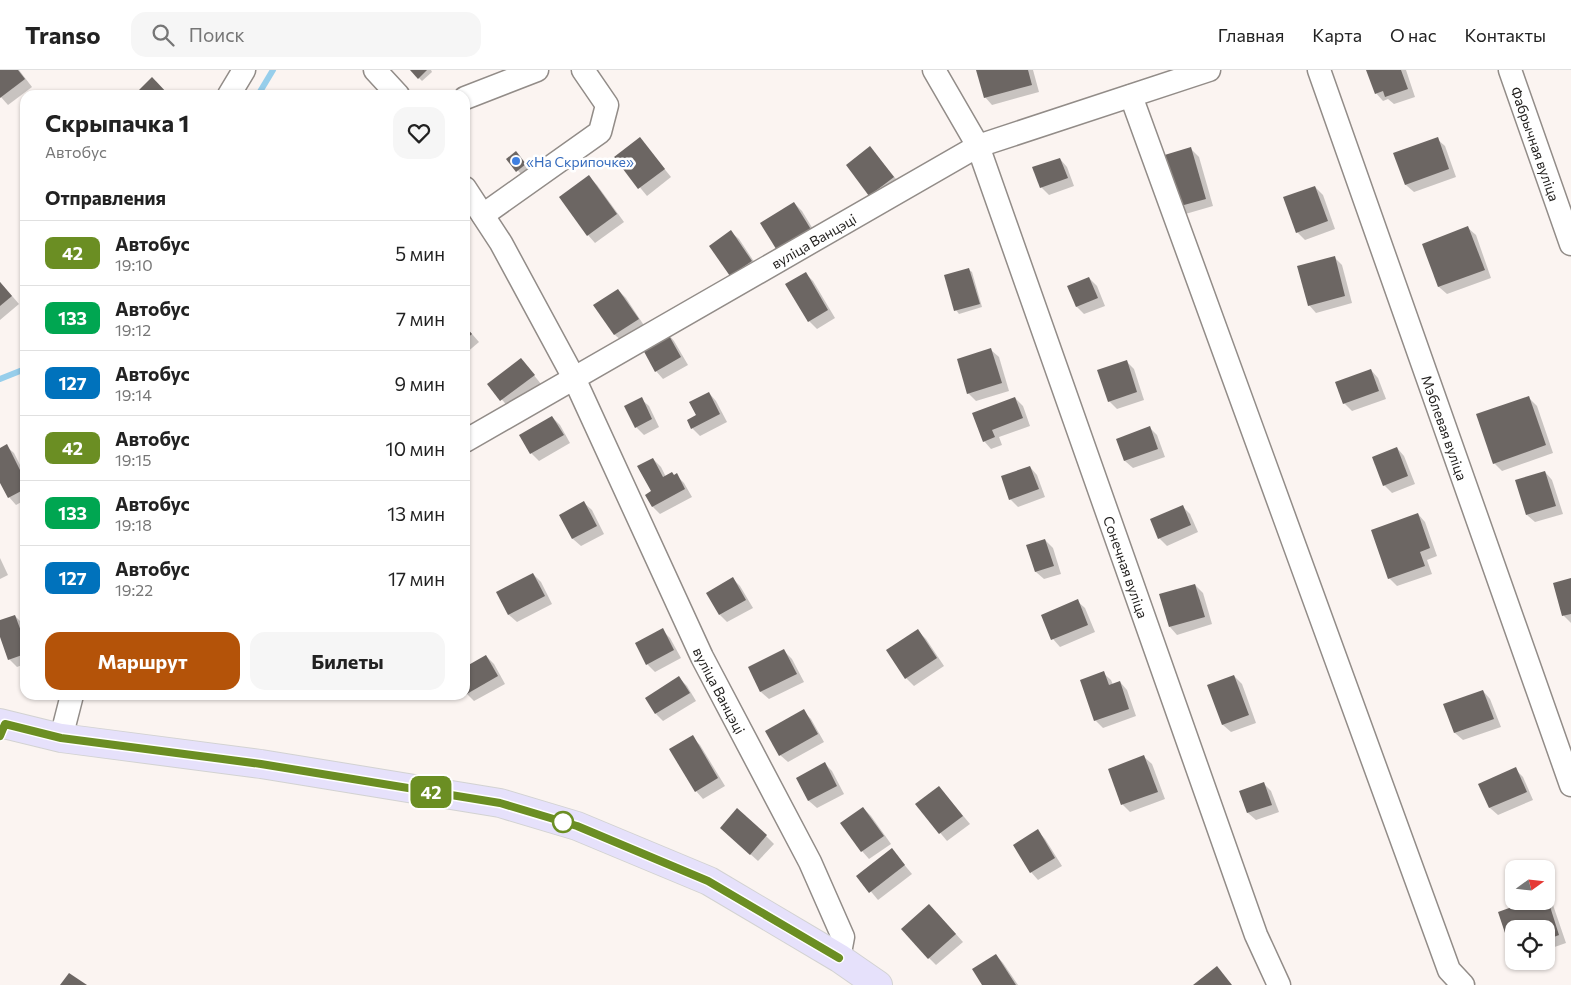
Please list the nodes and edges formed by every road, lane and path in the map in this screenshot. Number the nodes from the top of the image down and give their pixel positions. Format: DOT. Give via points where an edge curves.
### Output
graph roads {
  1 [pos="244,70"];
  2 [pos="375,70"];
  3 [pos="537,70"];
  4 [pos="583,70"];
  5 [pos="934,70"];
  6 [pos="1209,70"];
  7 [pos="1319,70"];
  8 [pos="1510,70"];
  9 [pos="232,90"];
  10 [pos="393,90"];
  11 [pos="470,96"];
  12 [pos="1131,96"];
  13 [pos="978,146"];
  14 [pos="470,196"];
  15 [pos="483,215"];
  16 [pos="1571,244"];
  17 [pos="574,378"];
  18 [pos="470,438"];
  19 [pos="71,700"];
  20 [pos="2,728"];
  21 [pos="61,738"];
  22 [pos="1571,785"];
  23 [pos="839,958"];
  24 [pos="878,985"];
  25 [pos="1279,985"];
  26 [pos="1462,985"];
  1 -- 9 [label="street"];
  2 -- 10 [label="street"];
  3 -- 11 [label="street"];
  4 -- 15 [label="street" via="607,105 600,132"];
  5 -- 13 [label="street"];
  6 -- 12 [label="street, вуліца Ванцэці"];
  7 -- 22 [label="street, Мэблевая вуліца"];
  8 -- 16 [label="street, Фабрычная вуліца"];
  12 -- 13 [label="street, вуліца Ванцэці"];
  12 -- 26 [label="street" via="1449,970"];
  13 -- 17 [label="street, вуліца Ванцэці"];
  13 -- 25 [label="street, Сонечная вуліца" via="1256,935"];
  14 -- 15 [label="street, вуліца Ванцэці"];
  15 -- 17 [label="street, вуліца Ванцэці"];
  17 -- 18 [label="street, вуліца Ванцэці"];
  17 -- 23 [label="street, вуліца Ванцэці" via="702,657 810,862 843,937"];
  19 -- 21 [label="street"];
  20 -- 21 [label="main road"];
  21 -- 23 [label="main road" via="261,764 500,803 577,826 708,881"];
  23 -- 24 [label="main road"];
}
